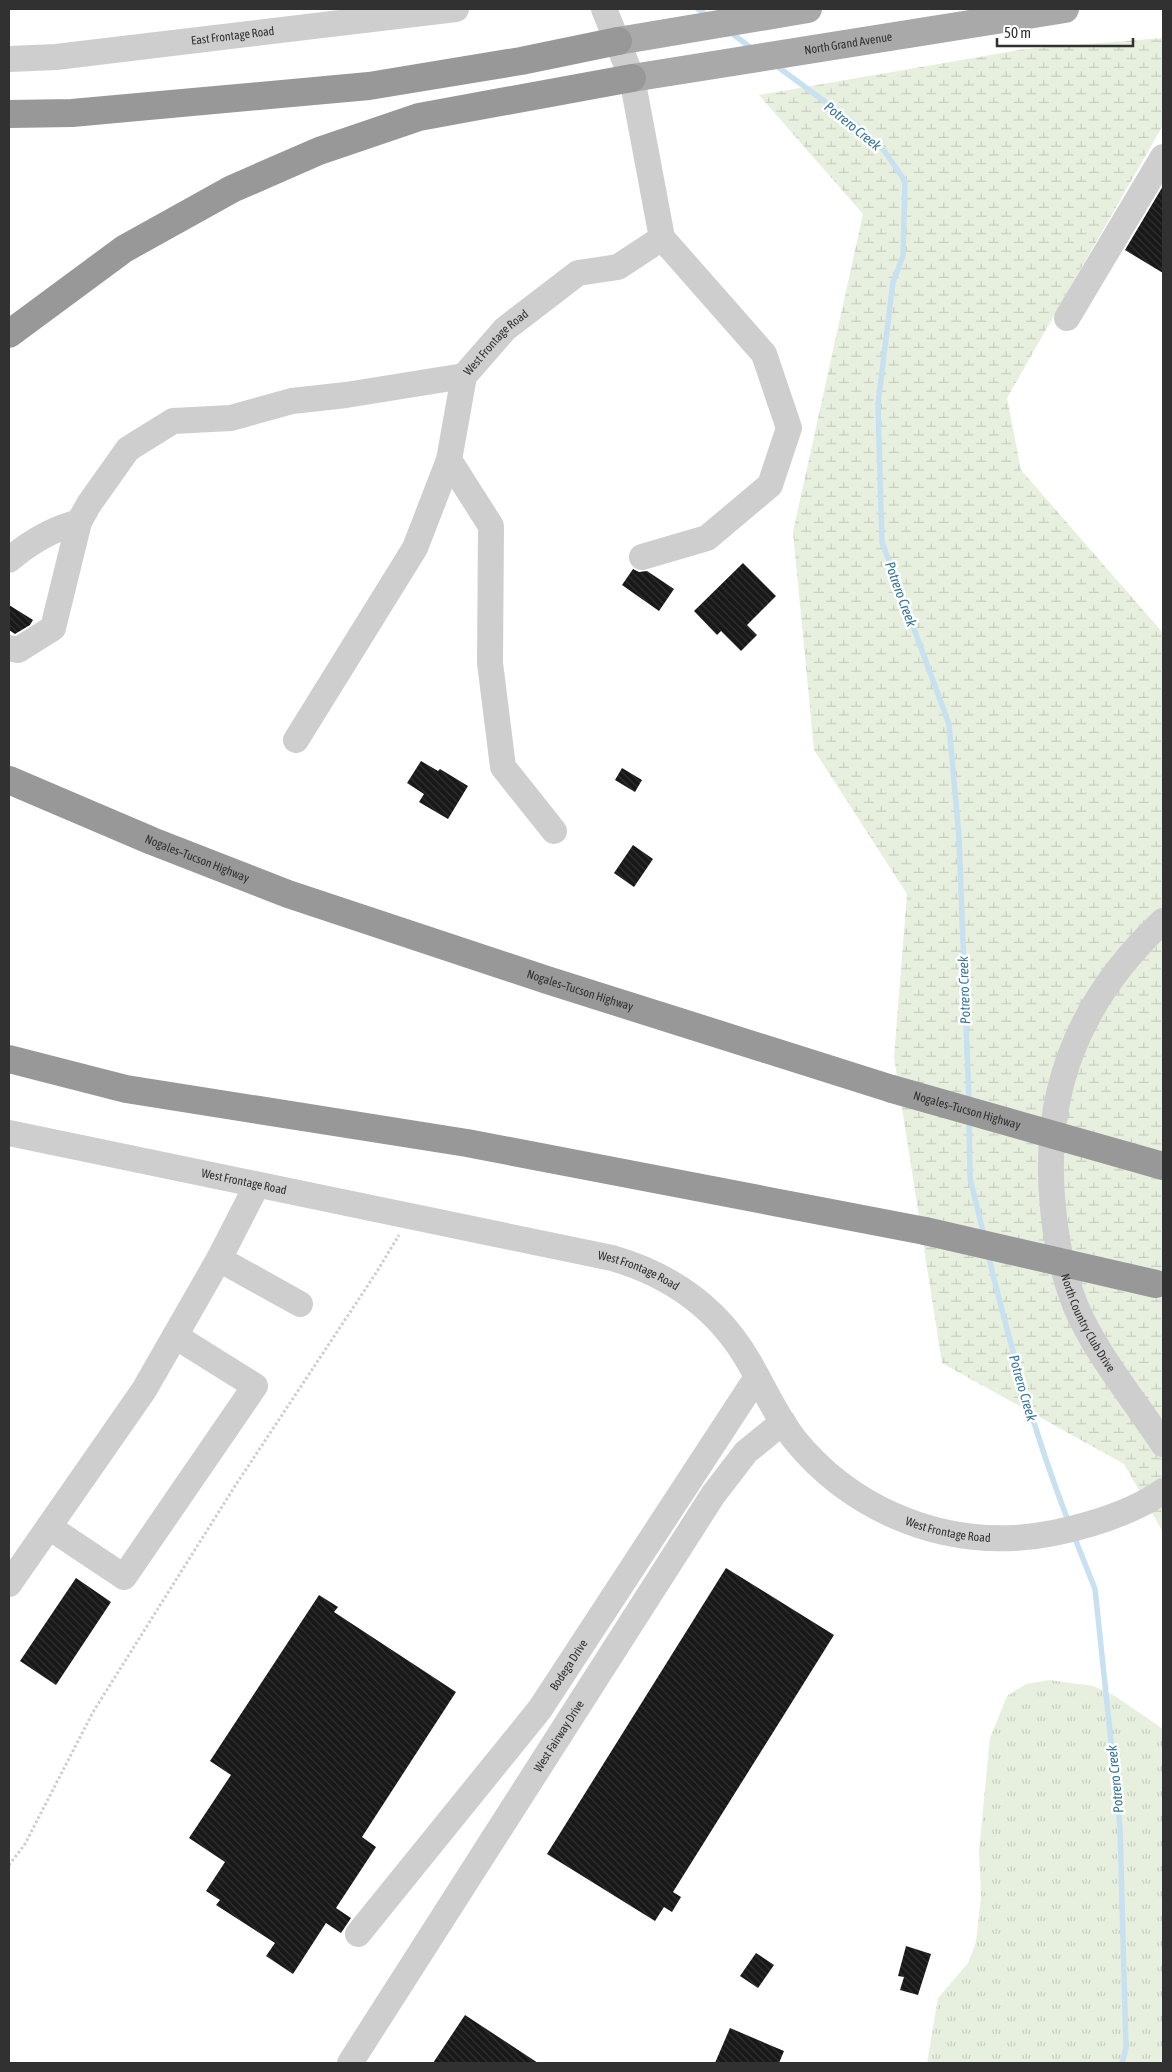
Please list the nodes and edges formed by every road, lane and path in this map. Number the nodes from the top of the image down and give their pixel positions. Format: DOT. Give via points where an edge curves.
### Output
graph roads {
  1 [pos="456,9"];
  2 [pos="604,9"];
  3 [pos="804,9"];
  4 [pos="808,9"];
  5 [pos="1065,9"];
  6 [pos="618,42"];
  7 [pos="9,59"];
  8 [pos="632,78"];
  9 [pos="9,114"];
  10 [pos="1163,157"];
  11 [pos="662,238"];
  12 [pos="1067,318"];
  13 [pos="9,334"];
  14 [pos="464,376"];
  15 [pos="449,460"];
  16 [pos="79,522"];
  17 [pos="642,557"];
  18 [pos="9,560"];
  19 [pos="13,649"];
  20 [pos="296,740"];
  21 [pos="9,780"];
  22 [pos="554,831"];
  23 [pos="1163,921"];
  24 [pos="9,1059"];
  25 [pos="9,1133"];
  26 [pos="1163,1166"];
  27 [pos="257,1185"];
  28 [pos="410,1217"];
  29 [pos="219,1259"];
  30 [pos="1160,1285"];
  31 [pos="300,1304"];
  32 [pos="175,1336"];
  33 [pos="757,1377"];
  34 [pos="783,1422"];
  35 [pos="1163,1444"];
  36 [pos="1163,1491"];
  37 [pos="49,1527"];
  38 [pos="9,1584"];
  39 [pos="9,1865"];
  40 [pos="358,1934"];
  41 [pos="350,2063"];
  1 -- 7 [label="street, East Frontage Road" via="56,57"];
  2 -- 6 [label="street"];
  3 -- 4 [label="main road"];
  3 -- 6 [label="main road"];
  5 -- 8 [label="main road, North Grand Avenue"];
  6 -- 8 [label="street"];
  6 -- 9 [label="highway" via="369,86 72,113"];
  8 -- 11 [label="street"];
  8 -- 13 [label="highway" via="419,116 319,151 232,189 124,249"];
  10 -- 12 [label="street"];
  11 -- 14 [label="street, West Frontage Road" via="618,267 578,272 505,329"];
  11 -- 17 [label="street" via="764,354 789,428 770,485 707,538"];
  14 -- 15 [label="street, West Frontage Road"];
  14 -- 16 [label="street" via="292,401 231,418 173,421 128,449"];
  15 -- 20 [label="street, West Frontage Road" via="415,548"];
  15 -- 22 [label="street" via="491,526 490,663 503,767"];
  16 -- 18 [label="street" via="56,528"];
  16 -- 19 [label="street" via="53,628"];
  21 -- 26 [label="highway, Nogales–Tucson Highway, bridge" via="288,894 546,980 892,1089"];
  23 -- 35 [label="street, North Country Club Drive" via="1116,971 1094,1004 1063,1075 1053,1113 1050,1150 1050,1187 1059,1252 1077,1308 1090,1334"];
  24 -- 30 [label="highway, bridge" via="126,1089 467,1143 925,1231"];
  25 -- 27 [label="street, West Frontage Road"];
  27 -- 28 [label="street, West Frontage Road"];
  27 -- 29 [label="street"];
  28 -- 33 [label="street, West Frontage Road" via="612,1258 659,1275 700,1302 718,1319"];
  28 -- 39 [label="path" via="93,1712 25,1844"];
  29 -- 31 [label="street"];
  29 -- 32 [label="street"];
  32 -- 37 [label="street" via="144,1390"];
  32 -- 37 [label="street" via="255,1386 124,1577"];
  33 -- 34 [label="street, West Frontage Road"];
  33 -- 40 [label="street, Bodega Drive" via="540,1709"];
  34 -- 36 [label="street, West Frontage Road" via="814,1461 836,1481 885,1512 940,1532 999,1539 1035,1536 1091,1523 1122,1512"];
  34 -- 41 [label="street, West Fairway Drive" via="746,1452 712,1495"];
  37 -- 38 [label="street"];
}
